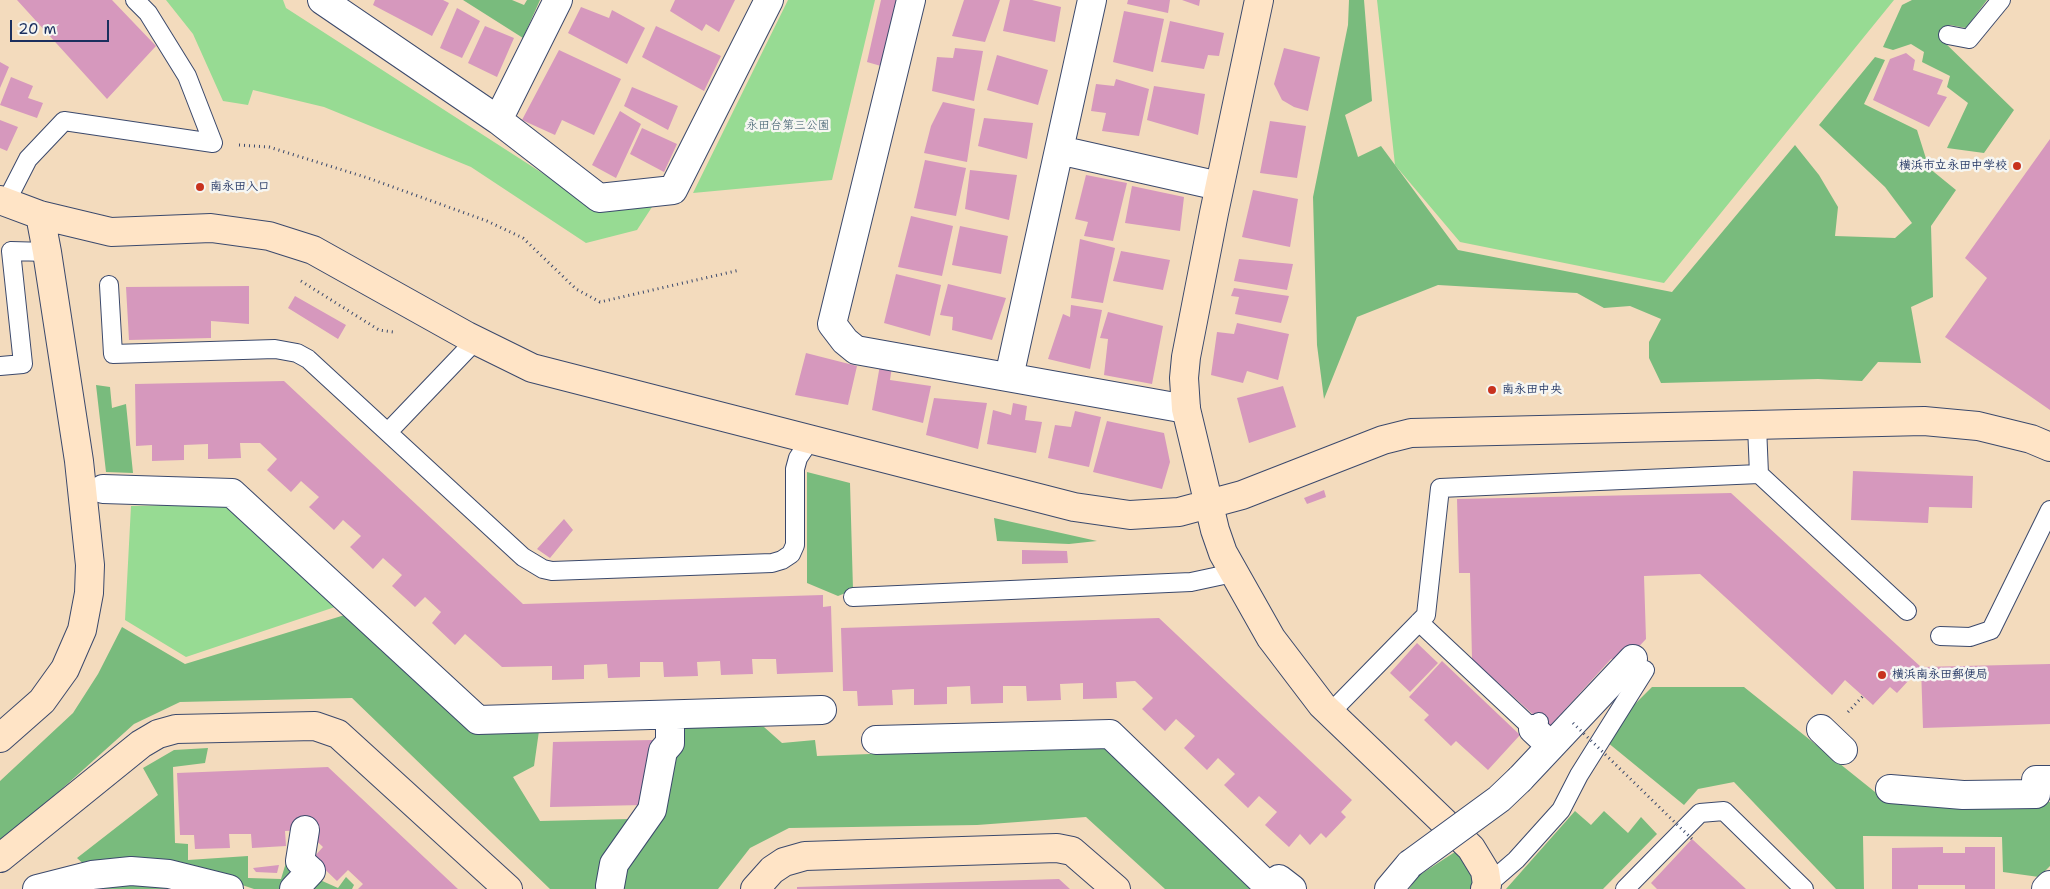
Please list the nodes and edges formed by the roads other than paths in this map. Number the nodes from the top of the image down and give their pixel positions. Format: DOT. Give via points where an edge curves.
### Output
graph roads {
  1 [pos="135,0"];
  2 [pos="322,0"];
  3 [pos="558,0"];
  4 [pos="769,0"];
  5 [pos="911,0"];
  6 [pos="1092,0"];
  7 [pos="1260,0"];
  8 [pos="2001,0"];
  9 [pos="352,10"];
  10 [pos="1948,35"];
  11 [pos="498,120"];
  12 [pos="1059,150"];
  13 [pos="1219,186"];
  14 [pos="3,201"];
  15 [pos="40,215"];
  16 [pos="47,252"];
  17 [pos="109,285"];
  18 [pos="476,340"];
  19 [pos="0,366"];
  20 [pos="1010,377"];
  21 [pos="1186,409"];
  22 [pos="1758,426"];
  23 [pos="388,432"];
  24 [pos="810,440"];
  25 [pos="2050,446"];
  26 [pos="1758,474"];
  27 [pos="103,489"];
  28 [pos="1210,504"];
  29 [pos="2050,510"];
  30 [pos="1233,573"];
  31 [pos="853,597"];
  32 [pos="1907,611"];
  33 [pos="1419,622"];
  34 [pos="1940,636"];
  35 [pos="1639,664"];
  36 [pos="822,710"];
  37 [pos="1330,713"];
  38 [pos="670,715"];
  39 [pos="1821,729"];
  40 [pos="1542,732"];
  41 [pos="0,738"];
  42 [pos="876,740"];
  43 [pos="1843,750"];
  44 [pos="2050,780"];
  45 [pos="1890,789"];
  46 [pos="305,830"];
  47 [pos="0,858"];
  48 [pos="2050,885"];
  49 [pos="610,886"];
  50 [pos="1486,887"];
  51 [pos="37,889"];
  52 [pos="229,889"];
  53 [pos="294,889"];
  54 [pos="508,889"];
  55 [pos="755,889"];
  56 [pos="1116,889"];
  57 [pos="1292,889"];
  58 [pos="1389,889"];
  59 [pos="1625,889"];
  60 [pos="1804,889"];
  61 [pos="2046,889"];
  1 -- 14 [label="lane" via="148,13 187,76 213,143 64,121 28,159"];
  2 -- 9 [label="street"];
  3 -- 11 [label="street"];
  4 -- 11 [label="street" via="673,190 599,198"];
  5 -- 20 [label="street" via="832,324 856,350"];
  6 -- 12 [label="street"];
  7 -- 13 [label="street"];
  8 -- 10 [label="lane" via="1969,39"];
  9 -- 11 [label="street"];
  12 -- 13 [label="street"];
  12 -- 20 [label="street"];
  13 -- 21 [label="street" via="1186,357"];
  14 -- 15 [label="street"];
  15 -- 16 [label="street"];
  15 -- 18 [label="street" via="111,232 211,228 269,236 313,250"];
  16 -- 19 [label="lane" via="11,251 23,364"];
  16 -- 41 [label="street" via="79,461 90,565 89,593 82,630 65,669 42,701"];
  17 -- 23 [label="lane" via="113,354 276,349 297,353 308,358"];
  18 -- 23 [label="lane"];
  18 -- 24 [label="street" via="532,368"];
  20 -- 21 [label="street"];
  21 -- 28 [label="street"];
  22 -- 25 [label="street" via="1924,421 1978,426"];
  22 -- 26 [label="lane"];
  22 -- 28 [label="street" via="1411,433 1382,440 1242,495"];
  23 -- 24 [label="lane" via="523,557 552,570 772,563 782,560 791,554 795,545 794,469"];
  24 -- 28 [label="street" via="1074,506 1130,515 1179,512"];
  26 -- 32 [label="lane"];
  26 -- 33 [label="lane" via="1440,488 1426,615"];
  27 -- 38 [label="street" via="232,493 478,720"];
  28 -- 30 [label="street" via="1223,553"];
  29 -- 34 [label="lane" via="1992,630 1970,637"];
  30 -- 31 [label="lane" via="1191,582"];
  30 -- 37 [label="street" via="1271,638"];
  33 -- 37 [label="lane"];
  33 -- 40 [label="lane"];
  35 -- 40 [label="street" via="1573,723"];
  35 -- 50 [label="lane" via="1561,810 1516,860"];
  36 -- 38 [label="street"];
  37 -- 50 [label="street" via="1471,848 1485,871"];
  38 -- 49 [label="street" via="670,743 663,751 652,810 614,864"];
  39 -- 43 [label="street"];
  40 -- 58 [label="street, bridge" via="1520,779 1499,799 1410,864"];
  42 -- 57 [label="street" via="1110,734 1269,887 1279,879"];
  44 -- 45 [label="street" via="2036,780 2036,794 1963,795"];
  46 -- 53 [label="street" via="300,862 311,871"];
  47 -- 54 [label="street" via="141,744 158,734 176,729 315,726 338,734"];
  48 -- 61 [label="street"];
  51 -- 52 [label="street" via="92,875 131,871 169,874"];
  55 -- 56 [label="street" via="784,862 805,856 1057,848 1072,851"];
  59 -- 60 [label="lane" via="1700,812 1724,811"];
}
